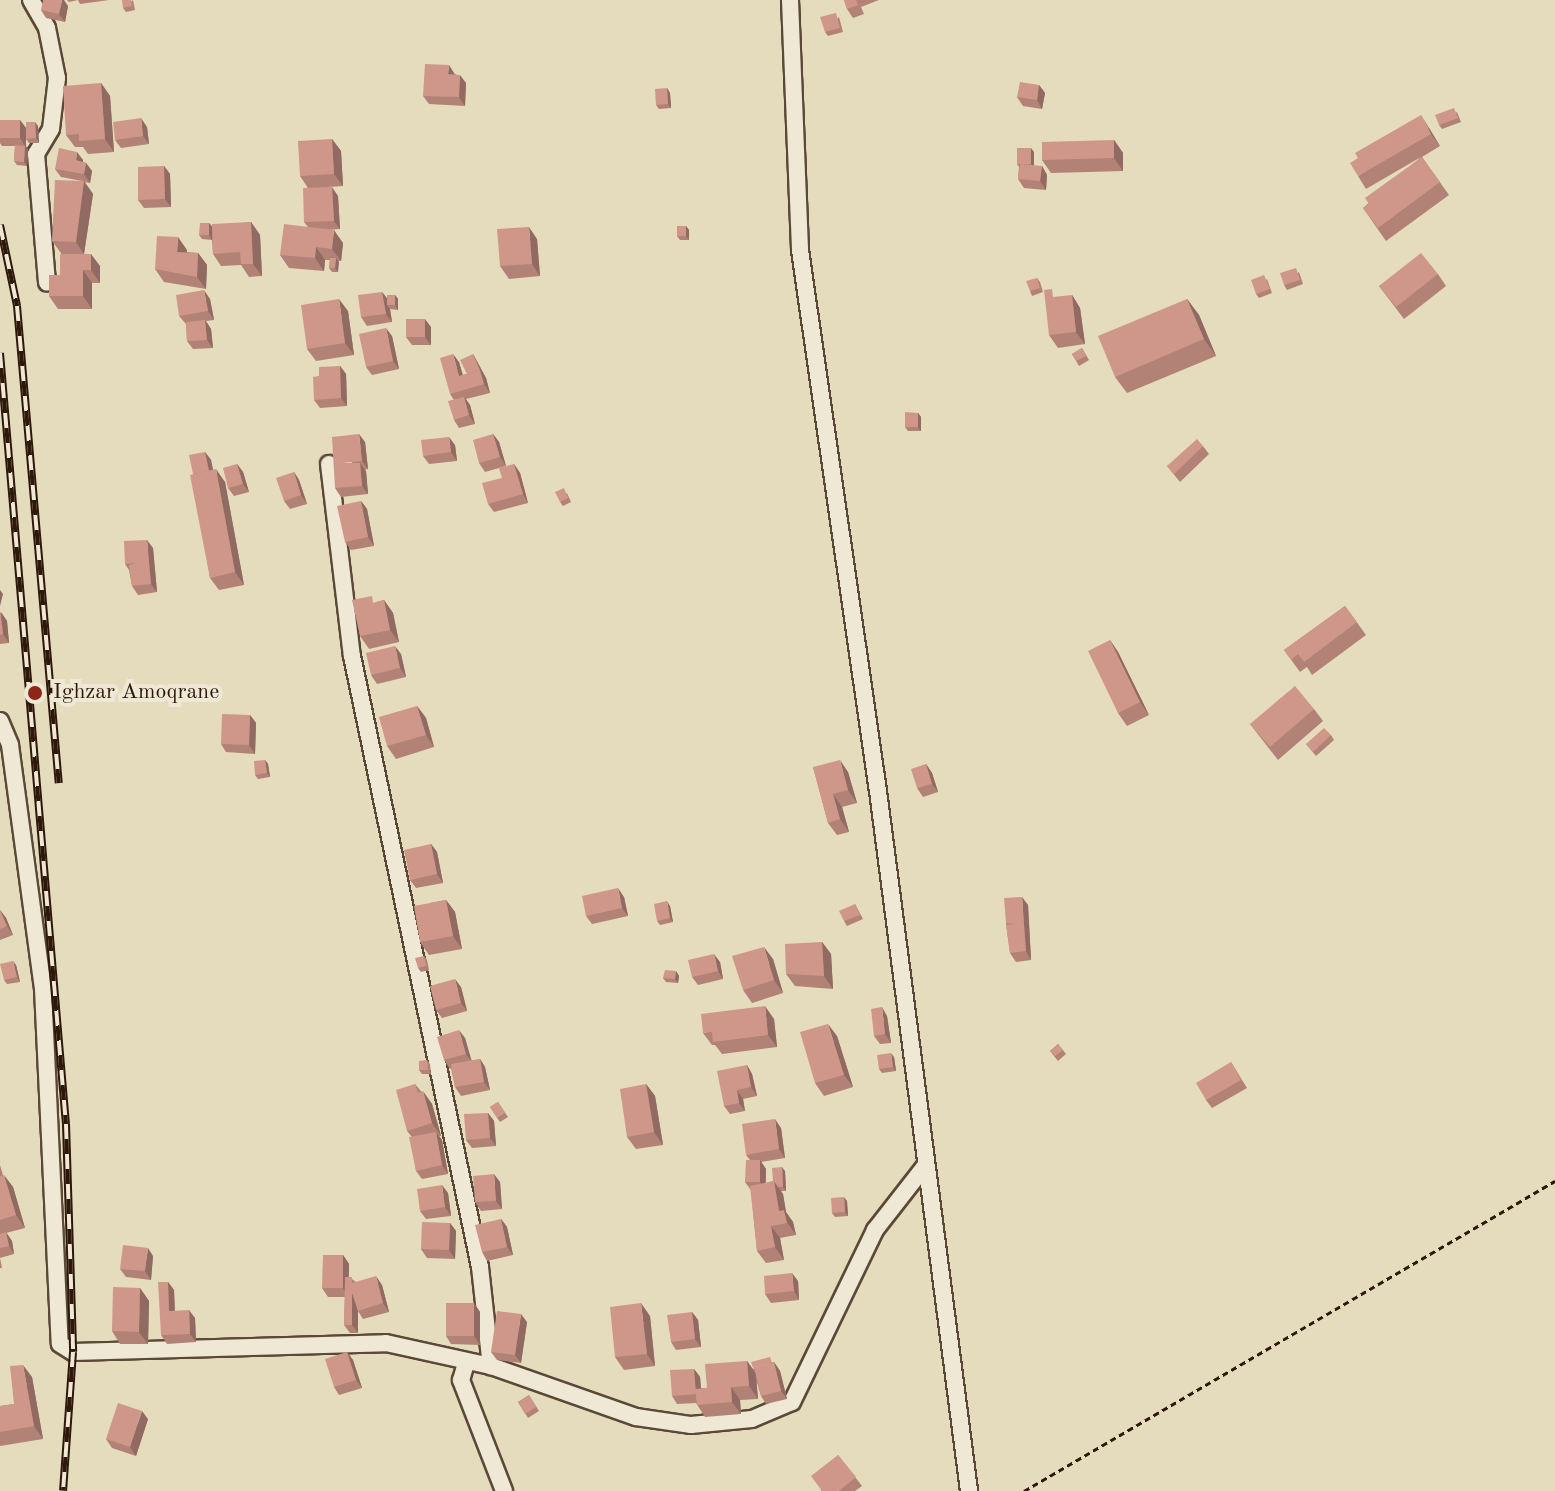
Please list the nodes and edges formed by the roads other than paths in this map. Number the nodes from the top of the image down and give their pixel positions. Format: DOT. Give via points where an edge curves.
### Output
graph roads {
  1 [pos="31,0"];
  2 [pos="790,0"];
  3 [pos="47,283"];
  4 [pos="329,464"];
  5 [pos="0,721"];
  6 [pos="925,1166"];
  7 [pos="466,1363"];
  8 [pos="491,1366"];
  9 [pos="504,1491"];
  10 [pos="969,1491"];
  1 -- 3 [label="street" via="47,28 57,78 51,129 36,154"];
  2 -- 6 [label="street" via="800,250 878,791"];
  4 -- 8 [label="street" via="352,656 480,1267"];
  5 -- 7 [label="street" via="10,745 43,989 60,1344 73,1352 386,1343"];
  6 -- 8 [label="street" via="875,1230 792,1402 752,1419 691,1425 636,1417"];
  6 -- 10 [label="street"];
  7 -- 8 [label="street"];
  7 -- 9 [label="street" via="461,1380"];
}
